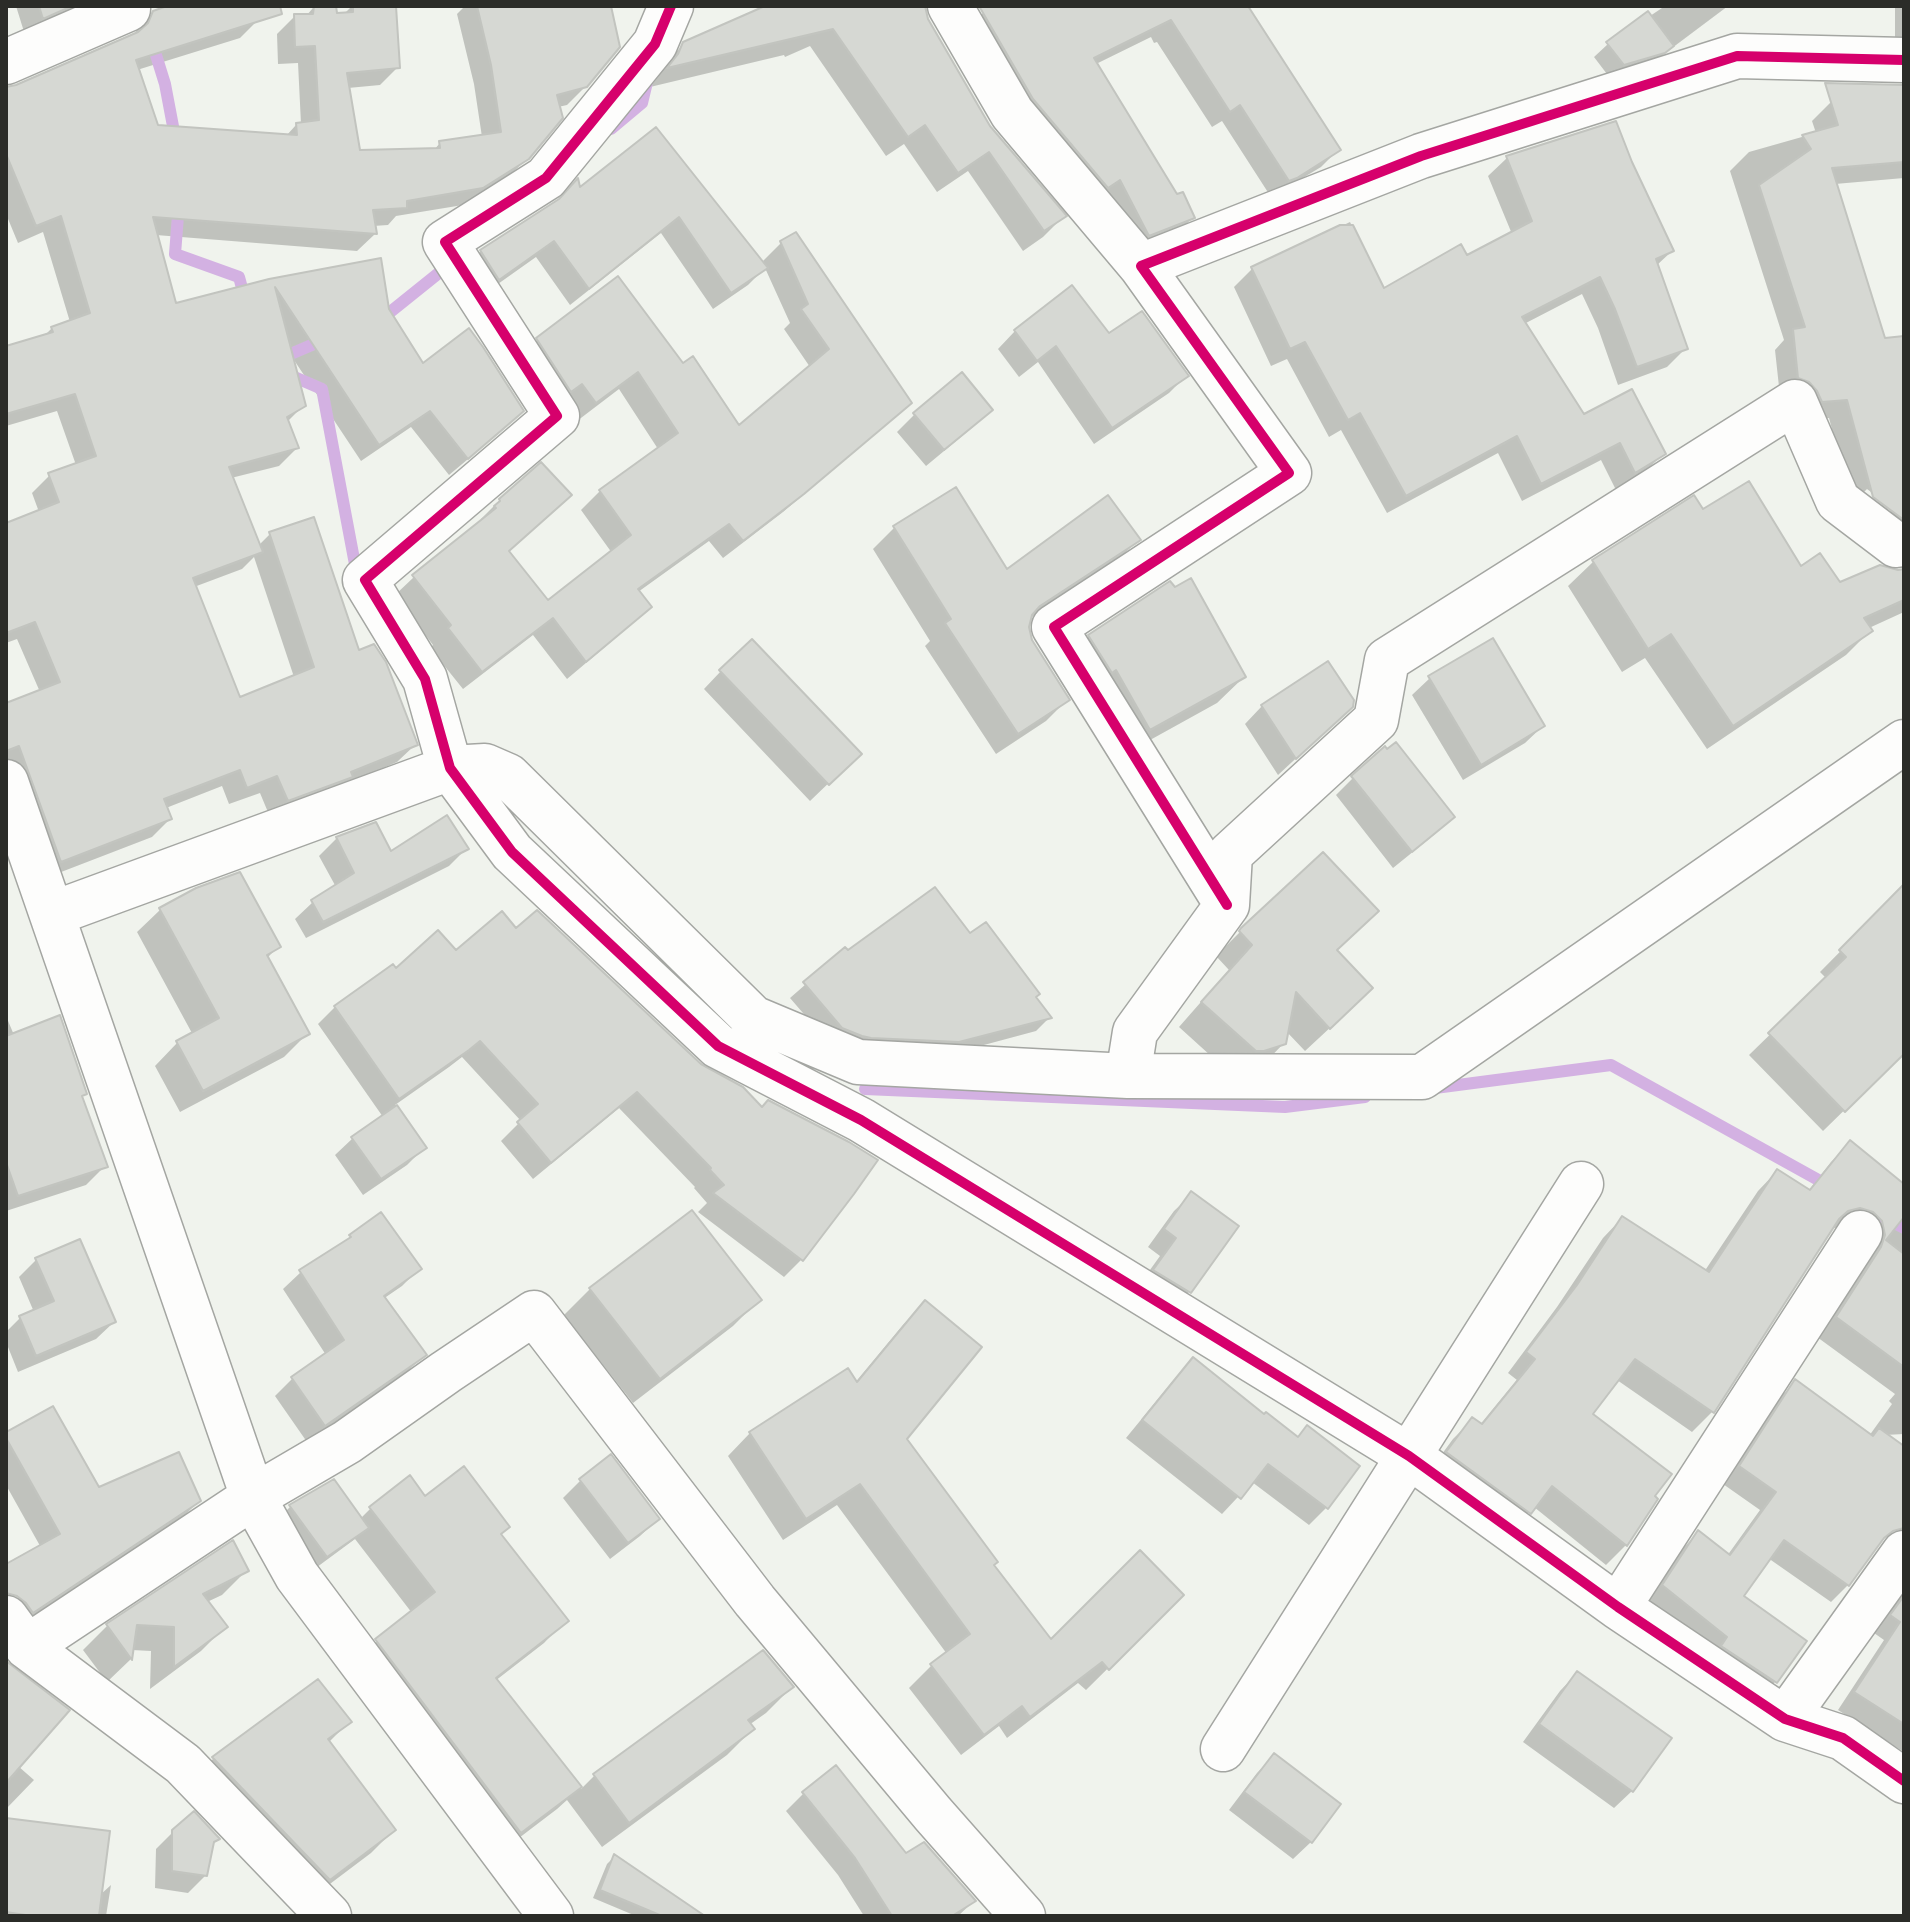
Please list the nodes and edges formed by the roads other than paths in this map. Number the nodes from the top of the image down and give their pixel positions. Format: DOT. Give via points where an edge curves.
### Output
graph roads {
  1 [pos="673,6"];
  2 [pos="950,6"];
  3 [pos="128,9"];
  4 [pos="1904,60"];
  5 [pos="6,62"];
  6 [pos="1141,266"];
  7 [pos="1904,544"];
  8 [pos="1904,742"];
  9 [pos="450,768"];
  10 [pos="6,782"];
  11 [pos="17,851"];
  12 [pos="1227,905"];
  13 [pos="52,914"];
  14 [pos="1128,1076"];
  15 [pos="1581,1184"];
  16 [pos="1860,1233"];
  17 [pos="1409,1456"];
  18 [pos="253,1497"];
  19 [pos="1904,1553"];
  20 [pos="1618,1607"];
  21 [pos="16,1632"];
  22 [pos="1785,1719"];
  23 [pos="1223,1749"];
  24 [pos="1904,1781"];
  25 [pos="329,1916"];
  26 [pos="551,1916"];
  27 [pos="1023,1916"];
  1 -- 9 [label="street" via="655,44 546,178 445,242 557,416 365,580 425,679"];
  2 -- 6 [label="street" via="1012,113"];
  3 -- 5 [label="street"];
  4 -- 6 [label="street" via="1737,56 1421,156"];
  6 -- 12 [label="street" via="1289,473 1054,627"];
  7 -- 12 [label="street" via="1896,545 1838,501 1795,402 1387,660 1376,720 1230,854"];
  8 -- 14 [label="street" via="1422,1077"];
  9 -- 13 [label="street"];
  9 -- 14 [label="street" via="485,766 508,776 753,1018 858,1062"];
  9 -- 17 [label="street" via="512,852 718,1046 861,1120"];
  10 -- 11 [label="street"];
  11 -- 13 [label="street"];
  12 -- 14 [label="street" via="1135,1032"];
  13 -- 18 [label="street"];
  15 -- 17 [label="street"];
  16 -- 20 [label="street"];
  17 -- 20 [label="street"];
  17 -- 23 [label="street"];
  18 -- 21 [label="street"];
  18 -- 26 [label="street" via="297,1576"];
  18 -- 27 [label="street" via="347,1442 534,1313 755,1601"];
  19 -- 22 [label="street"];
  20 -- 22 [label="street"];
  21 -- 25 [label="street" via="183,1764"];
  22 -- 24 [label="street" via="1843,1738"];
}
